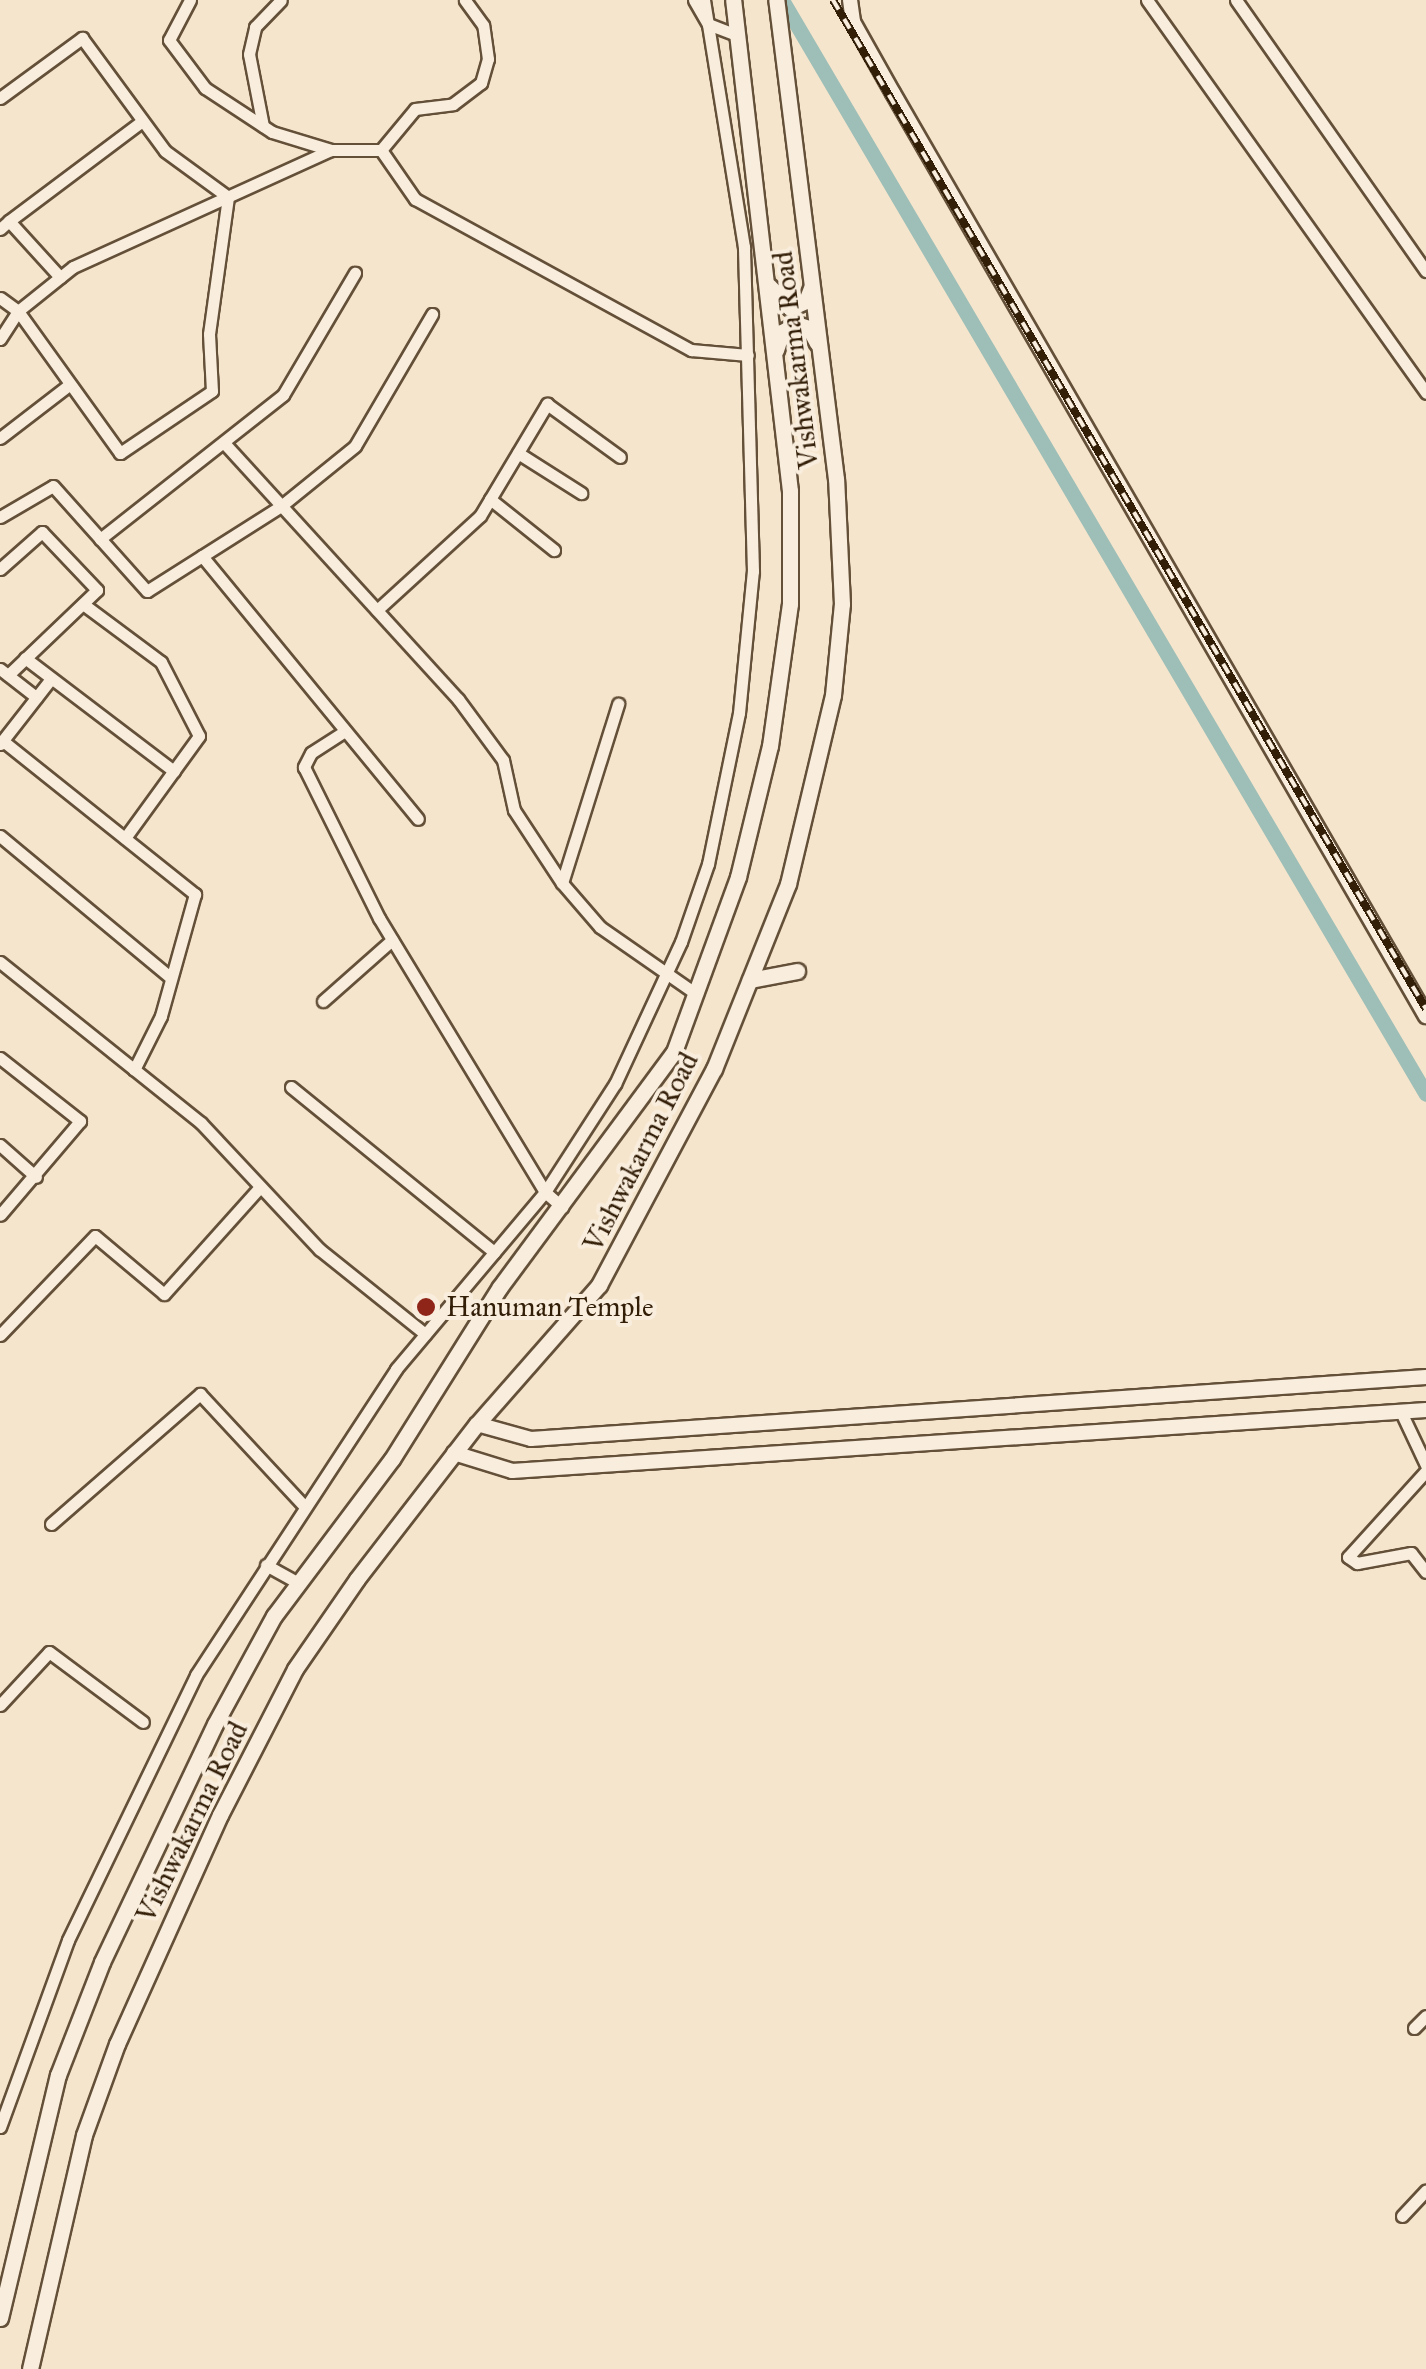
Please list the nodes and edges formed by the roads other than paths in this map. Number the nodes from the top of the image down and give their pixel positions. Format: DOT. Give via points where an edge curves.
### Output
graph roads {
  1 [pos="190,0"];
  2 [pos="281,0"];
  3 [pos="465,0"];
  4 [pos="694,0"];
  5 [pos="704,0"];
  6 [pos="733,0"];
  7 [pos="776,0"];
  8 [pos="850,0"];
  9 [pos="1147,0"];
  10 [pos="1236,0"];
  11 [pos="708,24"];
  12 [pos="737,35"];
  13 [pos="0,98"];
  14 [pos="142,121"];
  15 [pos="263,126"];
  16 [pos="331,150"];
  17 [pos="382,150"];
  18 [pos="228,196"];
  19 [pos="4,225"];
  20 [pos="1426,271"];
  21 [pos="355,272"];
  22 [pos="60,277"];
  23 [pos="766,282"];
  24 [pos="812,284"];
  25 [pos="0,298"];
  26 [pos="18,312"];
  27 [pos="432,314"];
  28 [pos="0,340"];
  29 [pos="820,348"];
  30 [pos="775,354"];
  31 [pos="748,355"];
  32 [pos="70,384"];
  33 [pos="1426,393"];
  34 [pos="0,438"];
  35 [pos="226,446"];
  36 [pos="518,453"];
  37 [pos="620,458"];
  38 [pos="581,494"];
  39 [pos="490,498"];
  40 [pos="281,506"];
  41 [pos="0,517"];
  42 [pos="100,538"];
  43 [pos="554,550"];
  44 [pos="202,556"];
  45 [pos="0,569"];
  46 [pos="83,604"];
  47 [pos="376,610"];
  48 [pos="25,658"];
  49 [pos="4,672"];
  50 [pos="50,680"];
  51 [pos="36,697"];
  52 [pos="618,704"];
  53 [pos="345,730"];
  54 [pos="2,743"];
  55 [pos="174,771"];
  56 [pos="418,819"];
  57 [pos="0,836"];
  58 [pos="125,838"];
  59 [pos="562,883"];
  60 [pos="392,940"];
  61 [pos="0,962"];
  62 [pos="797,971"];
  63 [pos="665,976"];
  64 [pos="171,978"];
  65 [pos="750,980"];
  66 [pos="696,992"];
  67 [pos="323,1001"];
  68 [pos="1426,1016"];
  69 [pos="0,1058"];
  70 [pos="134,1070"];
  71 [pos="291,1088"];
  72 [pos="0,1145"];
  73 [pos="36,1178"];
  74 [pos="260,1187"];
  75 [pos="545,1192"];
  76 [pos="562,1207"];
  77 [pos="0,1215"];
  78 [pos="494,1252"];
  79 [pos="0,1334"];
  80 [pos="425,1334"];
  81 [pos="1426,1377"];
  82 [pos="1426,1410"];
  83 [pos="1401,1412"];
  84 [pos="478,1424"];
  85 [pos="454,1454"];
  86 [pos="1426,1468"];
  87 [pos="305,1507"];
  88 [pos="51,1524"];
  89 [pos="266,1565"];
  90 [pos="1426,1572"];
  91 [pos="299,1583"];
  92 [pos="0,1705"];
  93 [pos="143,1722"];
  94 [pos="1426,2016"];
  95 [pos="1414,2028"];
  96 [pos="0,2127"];
  97 [pos="1426,2190"];
  98 [pos="1402,2216"];
  99 [pos="0,2318"];
  100 [pos="30,2369"];
  1 -- 15 [label="street" via="169,40 206,88"];
  2 -- 15 [label="street" via="256,26 249,54"];
  3 -- 17 [label="street" via="482,26 488,58 481,83 453,104 415,109"];
  4 -- 11 [label="street"];
  5 -- 11 [label="street"];
  6 -- 12 [label="main road, Vishwakarma Road"];
  7 -- 24 [label="main road, Vishwakarma Road"];
  8 -- 68 [label="street" via="853,22 902,110"];
  9 -- 33 [label="street"];
  10 -- 20 [label="street"];
  11 -- 12 [label="street"];
  11 -- 31 [label="street" via="744,247"];
  12 -- 23 [label="main road, Vishwakarma Road"];
  13 -- 14 [label="street" via="82,38"];
  14 -- 18 [label="street" via="165,151"];
  14 -- 19 [label="street"];
  15 -- 16 [label="street"];
  16 -- 17 [label="street"];
  16 -- 18 [label="street"];
  17 -- 31 [label="street" via="415,200 691,350"];
  18 -- 22 [label="street"];
  18 -- 32 [label="street" via="209,334 212,391 120,453"];
  19 -- 22 [label="street"];
  21 -- 35 [label="street" via="283,395"];
  22 -- 26 [label="street"];
  23 -- 24 [label="main road" via="790,308 806,300"];
  23 -- 30 [label="main road, Vishwakarma Road"];
  24 -- 29 [label="main road, Vishwakarma Road"];
  25 -- 26 [label="street"];
  26 -- 28 [label="street"];
  26 -- 32 [label="street"];
  27 -- 40 [label="street" via="355,446"];
  29 -- 30 [label="main road" via="809,328 796,324 782,332"];
  29 -- 65 [label="main road, Vishwakarma Road" via="842,604 833,695 788,884"];
  30 -- 66 [label="main road, Vishwakarma Road" via="790,491 790,604 761,783 738,876"];
  31 -- 63 [label="street" via="753,571 739,713 708,864"];
  32 -- 34 [label="street"];
  35 -- 40 [label="street"];
  35 -- 42 [label="street"];
  36 -- 37 [label="street" via="548,404"];
  36 -- 38 [label="street"];
  36 -- 39 [label="street"];
  39 -- 43 [label="street"];
  39 -- 47 [label="street"];
  40 -- 44 [label="street"];
  40 -- 47 [label="street"];
  41 -- 42 [label="street" via="53,486"];
  42 -- 44 [label="street" via="147,591"];
  44 -- 53 [label="street"];
  45 -- 46 [label="street" via="42,532 97,590"];
  46 -- 48 [label="street"];
  46 -- 55 [label="street" via="161,662 199,736"];
  47 -- 59 [label="street" via="458,699 503,760 514,810"];
  48 -- 49 [label="street"];
  48 -- 50 [label="street"];
  49 -- 51 [label="street"];
  50 -- 51 [label="street"];
  50 -- 55 [label="street"];
  51 -- 54 [label="street"];
  52 -- 59 [label="street"];
  53 -- 56 [label="street"];
  53 -- 60 [label="street" via="311,752 304,767"];
  54 -- 58 [label="street"];
  55 -- 58 [label="street"];
  57 -- 64 [label="street"];
  58 -- 64 [label="street" via="194,894"];
  59 -- 63 [label="street" via="600,927"];
  60 -- 67 [label="street"];
  60 -- 75 [label="street"];
  61 -- 70 [label="street"];
  62 -- 65 [label="main road"];
  63 -- 66 [label="street"];
  63 -- 75 [label="street" via="615,1084"];
  64 -- 70 [label="street"];
  65 -- 84 [label="main road, Vishwakarma Road" via="714,1069 599,1285"];
  66 -- 76 [label="main road, Vishwakarma Road" via="674,1052"];
  69 -- 73 [label="street" via="80,1121"];
  70 -- 74 [label="street" via="201,1124"];
  71 -- 78 [label="street"];
  72 -- 73 [label="street"];
  73 -- 77 [label="street"];
  74 -- 79 [label="street" via="164,1294 95,1236"];
  74 -- 80 [label="street" via="319,1249"];
  75 -- 76 [label="street"];
  75 -- 78 [label="street"];
  76 -- 91 [label="main road, Vishwakarma Road" via="500,1288 392,1459"];
  78 -- 80 [label="street"];
  80 -- 87 [label="street"];
  81 -- 84 [label="street" via="531,1439"];
  82 -- 83 [label="street"];
  83 -- 85 [label="street" via="512,1472"];
  83 -- 86 [label="street"];
  84 -- 85 [label="main road, Vishwakarma Road"];
  85 -- 100 [label="main road, Vishwakarma Road" via="295,1669 220,1814 116,2044 84,2135"];
  86 -- 90 [label="street" via="1348,1557 1356,1563 1411,1553"];
  87 -- 88 [label="street" via="200,1394"];
  87 -- 89 [label="street"];
  89 -- 91 [label="street"];
  89 -- 96 [label="street" via="196,1674 113,1839 18,2064"];
  91 -- 99 [label="main road, Vishwakarma Road" via="215,1724 102,1962 58,2075"];
  92 -- 93 [label="street" via="49,1652"];
  94 -- 95 [label="street"];
  97 -- 98 [label="street"];
}
